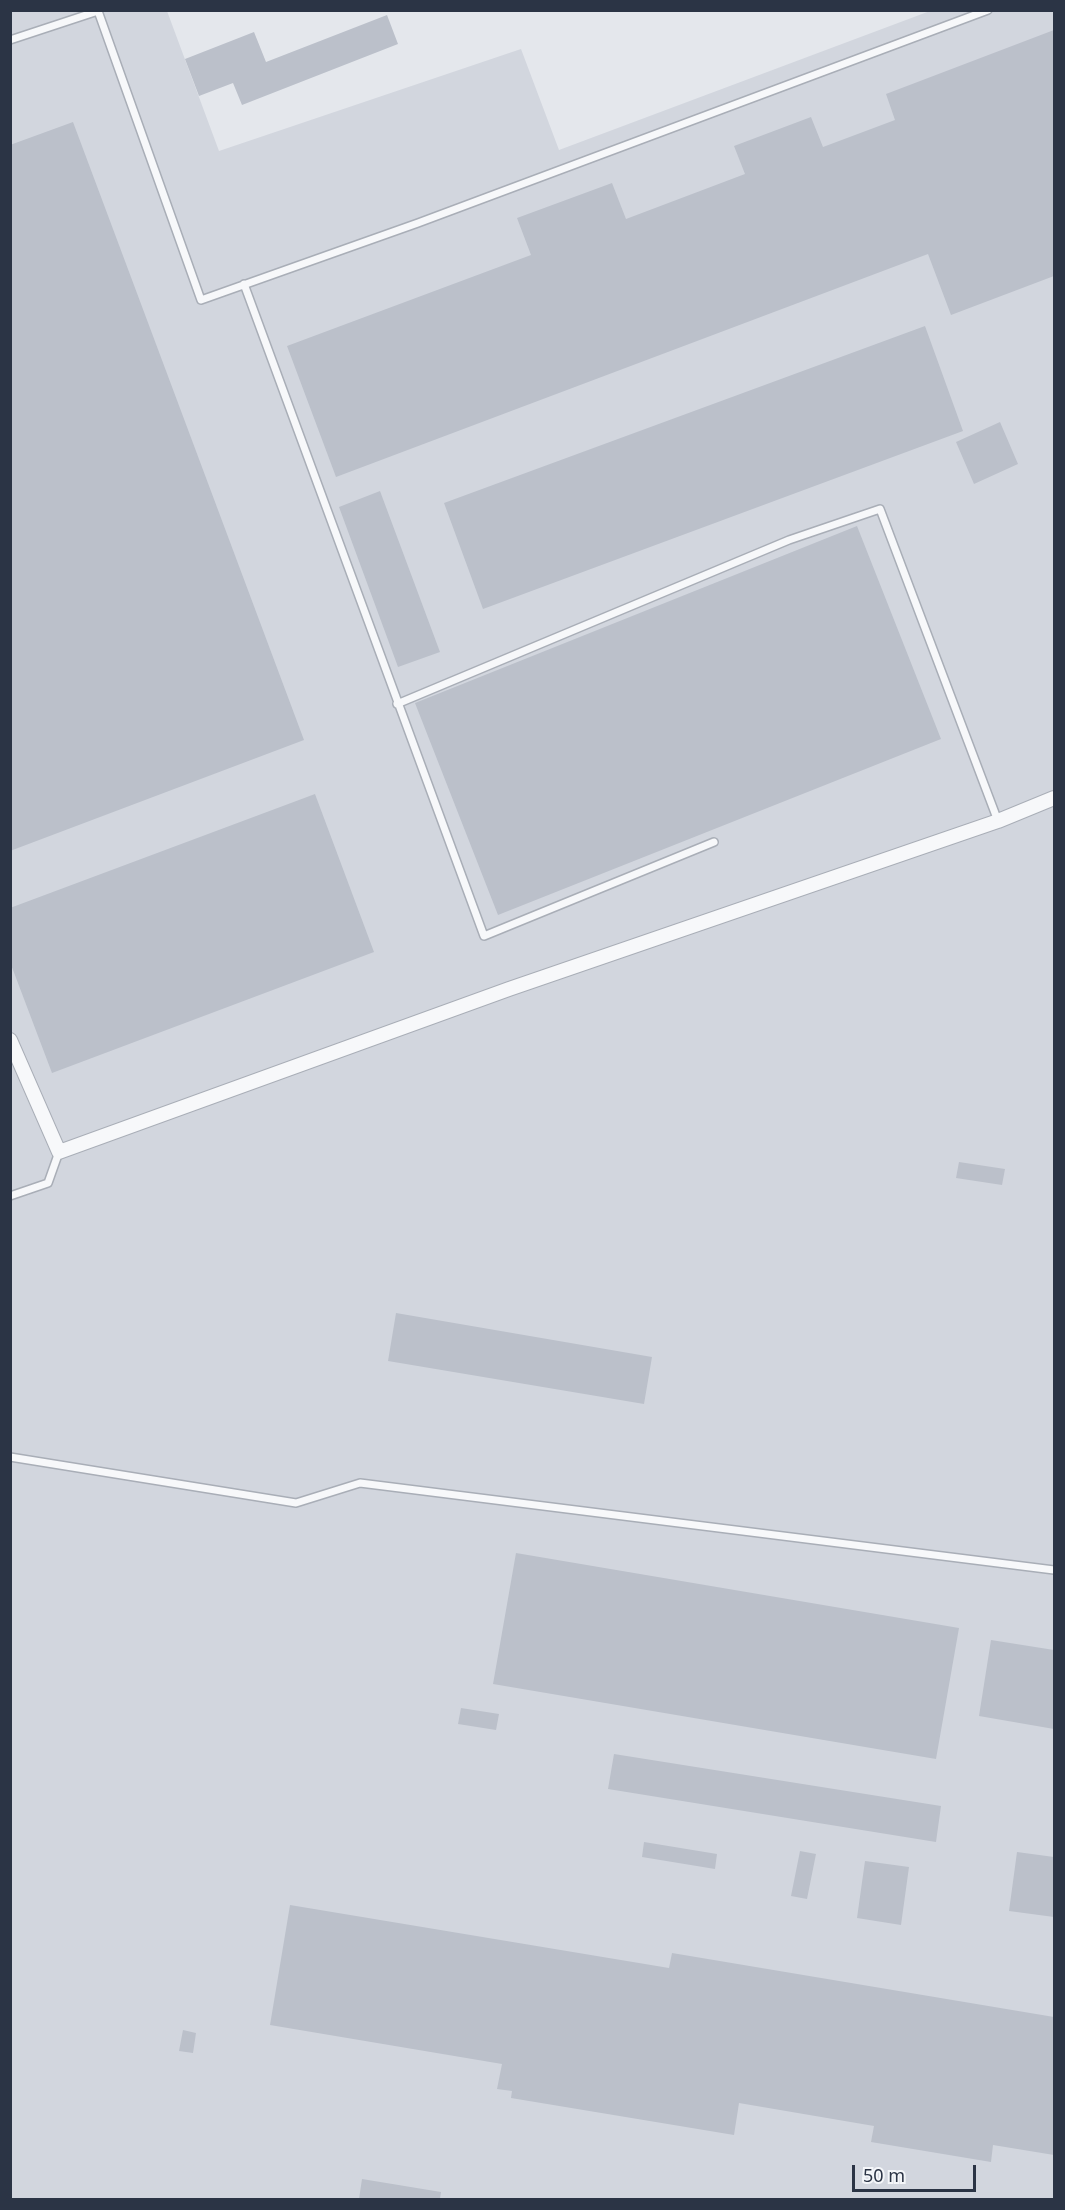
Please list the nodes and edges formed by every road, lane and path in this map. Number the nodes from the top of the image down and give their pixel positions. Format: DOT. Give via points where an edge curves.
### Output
graph roads {
  1 [pos="988,10"];
  2 [pos="98,11"];
  3 [pos="10,40"];
  4 [pos="244,284"];
  5 [pos="398,704"];
  6 [pos="1054,798"];
  7 [pos="998,821"];
  8 [pos="714,842"];
  9 [pos="10,1040"];
  10 [pos="59,1152"];
  11 [pos="10,1196"];
  12 [pos="10,1457"];
  13 [pos="1054,1570"];
  1 -- 4 [label="lane"];
  2 -- 3 [label="lane"];
  2 -- 4 [label="lane" via="201,300"];
  4 -- 5 [label="lane"];
  5 -- 7 [label="lane" via="789,540 880,509"];
  5 -- 8 [label="lane" via="484,936"];
  6 -- 7 [label="street"];
  7 -- 10 [label="street" via="509,990"];
  9 -- 10 [label="street"];
  10 -- 11 [label="lane" via="48,1183"];
  12 -- 13 [label="lane" via="296,1503 360,1483"];
}
